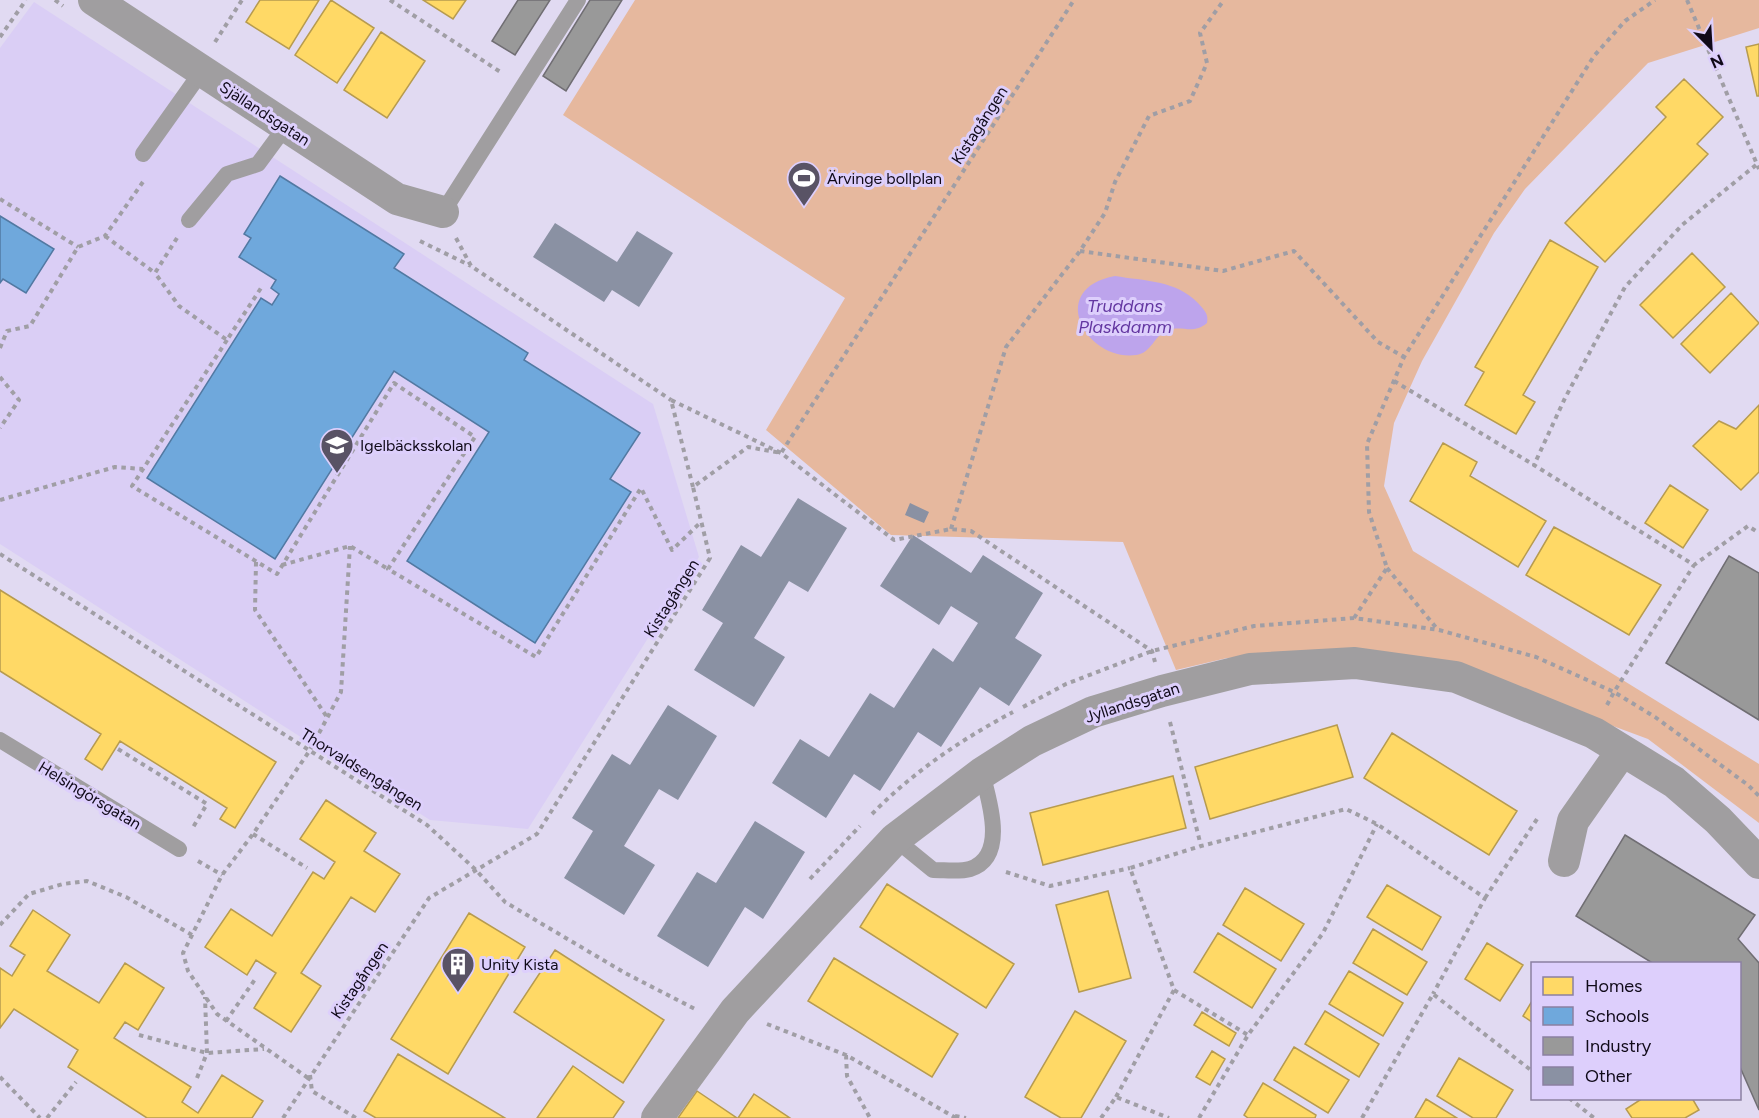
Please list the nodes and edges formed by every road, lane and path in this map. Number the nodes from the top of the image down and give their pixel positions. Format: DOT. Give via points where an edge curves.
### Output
graph roads {
  1 [pos="26,0"];
  2 [pos="94,0"];
  3 [pos="242,0"];
  4 [pos="390,0"];
  5 [pos="578,0"];
  6 [pos="1074,0"];
  7 [pos="1224,0"];
  8 [pos="1655,0"];
  9 [pos="1687,0"];
  10 [pos="0,37"];
  11 [pos="208,58"];
  12 [pos="523,86"];
  13 [pos="286,126"];
  14 [pos="143,154"];
  15 [pos="1758,167"];
  16 [pos="0,199"];
  17 [pos="443,212"];
  18 [pos="189,220"];
  19 [pos="105,236"];
  20 [pos="78,247"];
  21 [pos="1080,251"];
  22 [pos="155,273"];
  23 [pos="261,288"];
  24 [pos="226,340"];
  25 [pos="0,348"];
  26 [pos="1404,357"];
  27 [pos="0,377"];
  28 [pos="1394,381"];
  29 [pos="671,400"];
  30 [pos="0,428"];
  31 [pos="781,453"];
  32 [pos="1534,465"];
  33 [pos="143,470"];
  34 [pos="693,487"];
  35 [pos="0,500"];
  36 [pos="701,522"];
  37 [pos="951,529"];
  38 [pos="1759,533"];
  39 [pos="350,546"];
  40 [pos="0,554"];
  41 [pos="256,562"];
  42 [pos="282,565"];
  43 [pos="1694,565"];
  44 [pos="1387,568"];
  45 [pos="388,569"];
  46 [pos="1354,618"];
  47 [pos="1439,630"];
  48 [pos="1162,691"];
  49 [pos="1614,692"];
  50 [pos="327,717"];
  51 [pos="1655,717"];
  52 [pos="0,740"];
  53 [pos="118,749"];
  54 [pos="310,750"];
  55 [pos="1622,751"];
  56 [pos="982,773"];
  57 [pos="1759,796"];
  58 [pos="1377,824"];
  59 [pos="253,834"];
  60 [pos="895,839"];
  61 [pos="1201,846"];
  62 [pos="179,849"];
  63 [pos="1564,861"];
  64 [pos="1759,863"];
  65 [pos="981,864"];
  66 [pos="307,868"];
  67 [pos="1130,868"];
  68 [pos="476,870"];
  69 [pos="0,926"];
  70 [pos="192,935"];
  71 [pos="256,978"];
  72 [pos="1174,990"];
  73 [pos="1433,994"];
  74 [pos="205,997"];
  75 [pos="735,1011"];
  76 [pos="703,1014"];
  77 [pos="226,1021"];
  78 [pos="140,1035"];
  79 [pos="1248,1035"];
  80 [pos="265,1049"];
  81 [pos="207,1053"];
  82 [pos="846,1055"];
  83 [pos="1531,1069"];
  84 [pos="309,1076"];
  85 [pos="0,1077"];
  86 [pos="197,1078"];
  87 [pos="76,1082"];
  88 [pos="1116,1097"];
  89 [pos="1572,1100"];
  90 [pos="955,1117"];
  91 [pos="40,1118"];
  92 [pos="47,1118"];
  93 [pos="283,1118"];
  94 [pos="356,1118"];
  95 [pos="657,1118"];
  96 [pos="870,1118"];
  97 [pos="966,1118"];
  98 [pos="1101,1118"];
  99 [pos="1169,1118"];
  100 [pos="1199,1118"];
  101 [pos="1362,1118"];
  102 [pos="1594,1118"];
  1 -- 10 [label="path"];
  2 -- 11 [label="street, Själlandsgatan"];
  3 -- 11 [label="path"];
  4 -- 12 [label="path"];
  5 -- 12 [label="lane"];
  6 -- 31 [label="path, Kistagången"];
  7 -- 21 [label="path" via="1200,33 1207,63 1190,101 1149,116 1115,182 1105,213"];
  8 -- 26 [label="path" via="1625,21 1594,56"];
  9 -- 15 [label="path"];
  11 -- 13 [label="street, Själlandsgatan"];
  11 -- 14 [label="lane"];
  12 -- 17 [label="lane"];
  13 -- 17 [label="street, Själlandsgatan" via="397,199"];
  13 -- 18 [label="lane" via="258,164 228,174"];
  14 -- 19 [label="path" via="157,162"];
  15 -- 32 [label="path" via="1682,225 1625,287"];
  16 -- 20 [label="path"];
  17 -- 29 [label="path" via="471,266"];
  18 -- 22 [label="path"];
  19 -- 20 [label="path"];
  19 -- 22 [label="path"];
  20 -- 25 [label="path" via="30,326 7,331"];
  21 -- 26 [label="path" via="1223,271 1293,251 1378,342"];
  21 -- 37 [label="path" via="1006,347"];
  22 -- 24 [label="path" via="179,306"];
  23 -- 24 [label="path"];
  24 -- 33 [label="path"];
  26 -- 28 [label="path"];
  27 -- 30 [label="path" via="19,400"];
  28 -- 32 [label="path"];
  28 -- 44 [label="path" via="1367,444 1369,512"];
  29 -- 31 [label="path"];
  29 -- 34 [label="path, Kistagången"];
  31 -- 34 [label="path" via="748,447"];
  31 -- 37 [label="path" via="894,540"];
  32 -- 43 [label="path"];
  33 -- 35 [label="path" via="115,467"];
  33 -- 41 [label="path" via="132,486"];
  34 -- 36 [label="path, Kistagången"];
  36 -- 45 [label="path" via="672,550 641,488 536,657"];
  36 -- 68 [label="path, Kistagången" via="710,558 537,834"];
  37 -- 48 [label="path" via="971,531 1152,651"];
  38 -- 43 [label="path" via="1748,526"];
  39 -- 42 [label="path"];
  39 -- 45 [label="path"];
  39 -- 50 [label="path" via="340,692"];
  40 -- 54 [label="path, Thorvaldsengången"];
  41 -- 42 [label="path" via="277,574"];
  41 -- 50 [label="path" via="255,610"];
  42 -- 45 [label="path" via="394,383 475,437"];
  43 -- 49 [label="path"];
  44 -- 46 [label="path"];
  44 -- 47 [label="path"];
  48 -- 55 [label="street, Jyllandsgatan" via="1250,669 1355,663 1456,677 1594,733"];
  48 -- 56 [label="street, Jyllandsgatan" via="1093,712 1032,741"];
  48 -- 61 [label="path"];
  50 -- 54 [label="path"];
  51 -- 57 [label="path"];
  52 -- 62 [label="lane, Helsingörsgatan"];
  53 -- 62 [label="path" via="207,804"];
  54 -- 59 [label="path"];
  54 -- 68 [label="path, Thorvaldsengången" via="427,825"];
  55 -- 63 [label="street" via="1573,821"];
  55 -- 64 [label="street, Jyllandsgatan" via="1674,782"];
  56 -- 60 [label="street, Jyllandsgatan"];
  56 -- 65 [label="lane" via="993,811 992,846"];
  58 -- 61 [label="path" via="1346,809"];
  58 -- 73 [label="path" via="1485,898"];
  58 -- 79 [label="path" via="1323,933"];
  59 -- 66 [label="path"];
  59 -- 70 [label="path" via="222,875"];
  60 -- 65 [label="lane" via="933,870 968,870"];
  60 -- 75 [label="street, Jyllandsgatan"];
  61 -- 67 [label="path"];
  65 -- 67 [label="path" via="1050,886"];
  67 -- 72 [label="path"];
  68 -- 76 [label="path, Thorvaldsengången" via="505,902 624,973"];
  68 -- 84 [label="path, Kistagången" via="429,898"];
  69 -- 70 [label="path" via="29,894 87,880 126,897"];
  70 -- 74 [label="path" via="183,953 188,971"];
  71 -- 77 [label="path"];
  72 -- 79 [label="path"];
  72 -- 88 [label="path"];
  73 -- 83 [label="path"];
  73 -- 101 [label="path"];
  74 -- 77 [label="path"];
  74 -- 81 [label="path"];
  75 -- 82 [label="path"];
  75 -- 95 [label="street, Jyllandsgatan"];
  77 -- 80 [label="path"];
  78 -- 81 [label="path"];
  79 -- 100 [label="path"];
  80 -- 81 [label="path"];
  80 -- 84 [label="path"];
  81 -- 86 [label="path"];
  82 -- 90 [label="path"];
  82 -- 96 [label="path" via="847,1077"];
  84 -- 93 [label="path, Kistagången"];
  84 -- 94 [label="path" via="312,1091"];
  85 -- 91 [label="path"];
  87 -- 92 [label="path"];
  88 -- 98 [label="path"];
  88 -- 99 [label="path"];
  89 -- 102 [label="path"];
  90 -- 97 [label="path"];
}
